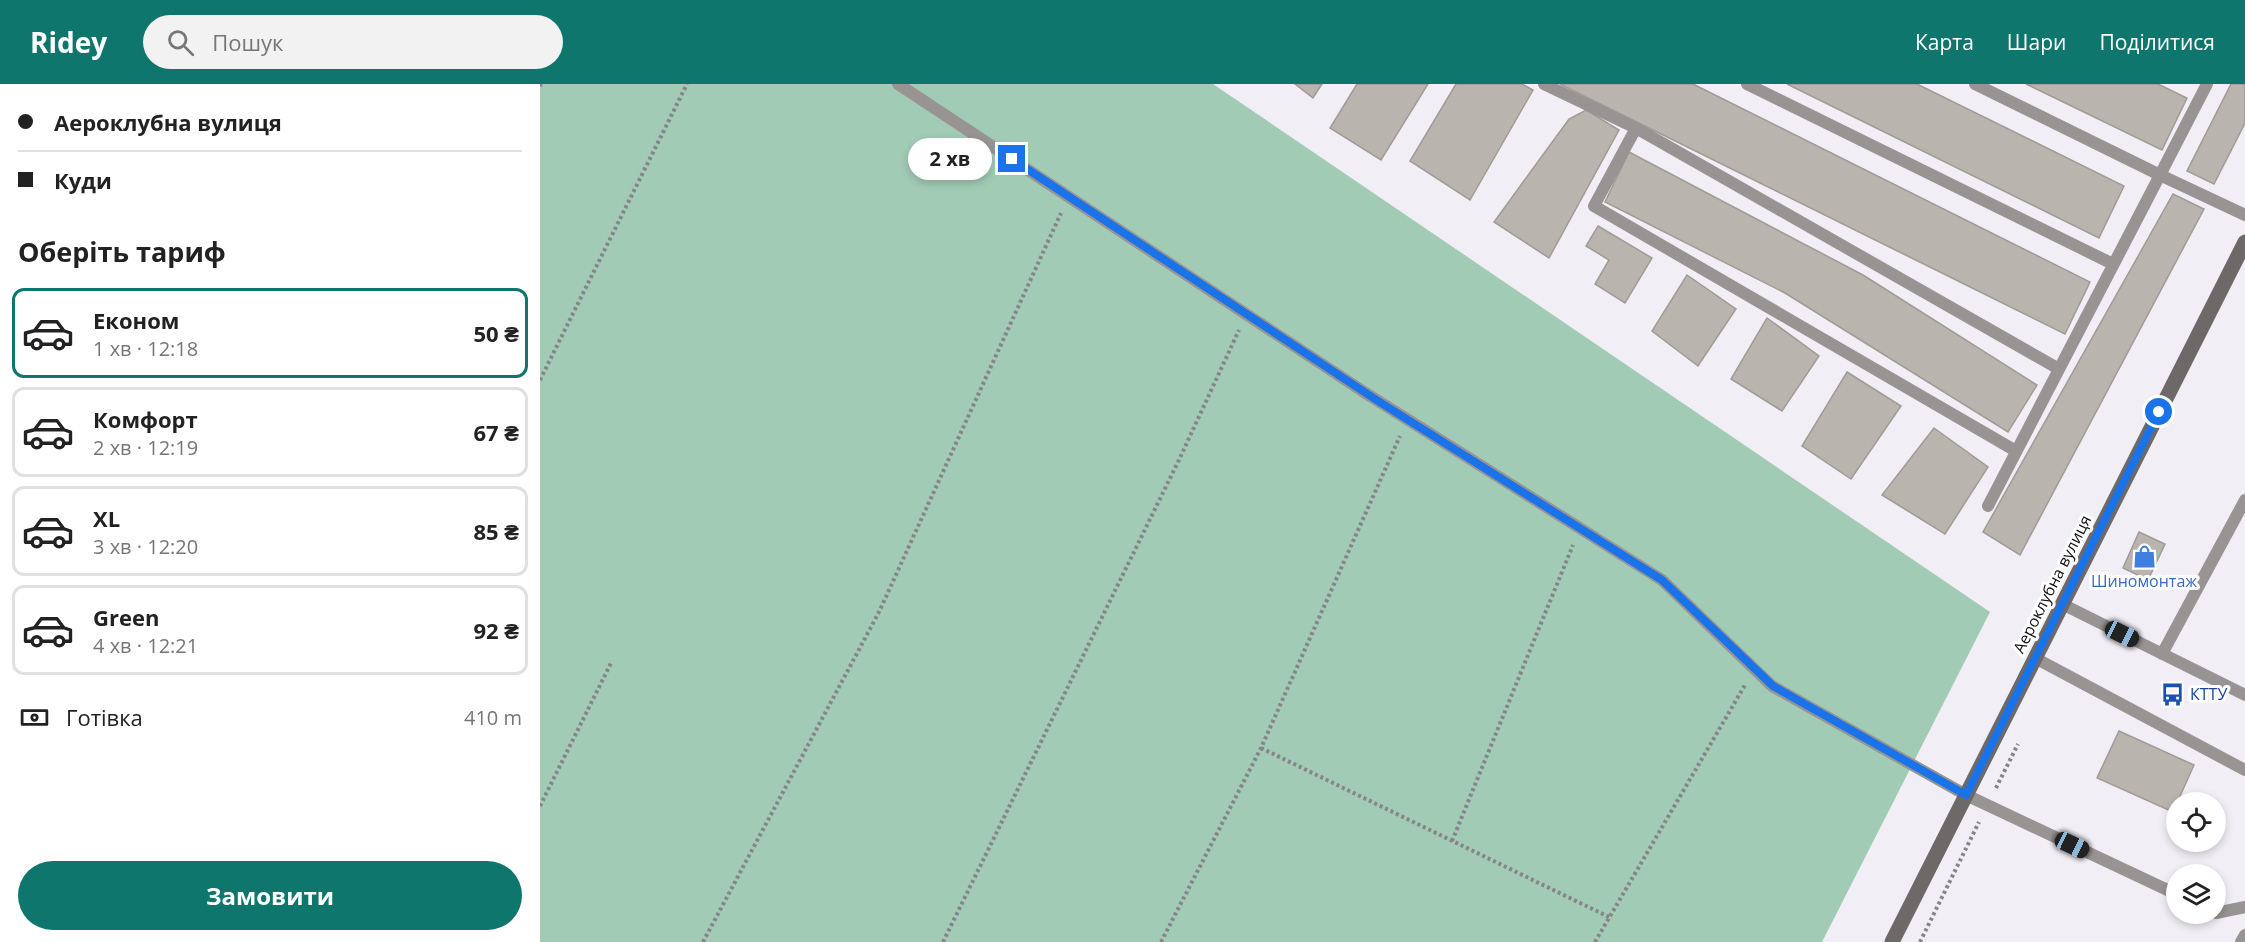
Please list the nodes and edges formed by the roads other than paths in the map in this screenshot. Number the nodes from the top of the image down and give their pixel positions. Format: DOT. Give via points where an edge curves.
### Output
graph roads {
  1 [pos="898,84"];
  2 [pos="1544,84"];
  3 [pos="1747,84"];
  4 [pos="1975,84"];
  5 [pos="2206,84"];
  6 [pos="1636,128"];
  7 [pos="2160,175"];
  8 [pos="2245,215"];
  9 [pos="2245,242"];
  10 [pos="2113,264"];
  11 [pos="2059,369"];
  12 [pos="2016,452"];
  13 [pos="2245,500"];
  14 [pos="1988,506"];
  15 [pos="2062,604"];
  16 [pos="2162,654"];
  17 [pos="2035,658"];
  18 [pos="2245,695"];
  19 [pos="2245,770"];
  20 [pos="1966,795"];
  21 [pos="2166,889"];
  22 [pos="2245,907"];
  23 [pos="2226,911"];
  24 [pos="2245,935"];
  25 [pos="1892,942"];
  26 [pos="2241,942"];
  1 -- 20 [label="lane" via="1407,419 1662,580 1773,686"];
  2 -- 6 [label="lane"];
  3 -- 10 [label="lane"];
  4 -- 7 [label="lane"];
  5 -- 7 [label="lane"];
  6 -- 11 [label="lane"];
  6 -- 12 [label="lane" via="1594,206"];
  7 -- 8 [label="lane"];
  7 -- 10 [label="lane"];
  9 -- 15 [label="street, Аероклубна вулиця"];
  10 -- 11 [label="lane"];
  11 -- 12 [label="lane"];
  12 -- 14 [label="lane"];
  13 -- 16 [label="lane"];
  15 -- 16 [label="lane"];
  15 -- 17 [label="street, Аероклубна вулиця"];
  16 -- 18 [label="lane"];
  17 -- 19 [label="lane"];
  17 -- 20 [label="street, Аероклубна вулиця"];
  20 -- 21 [label="lane"];
  20 -- 25 [label="street, Аероклубна вулиця"];
  22 -- 23 [label="lane"];
  24 -- 26 [label="lane"];
}
